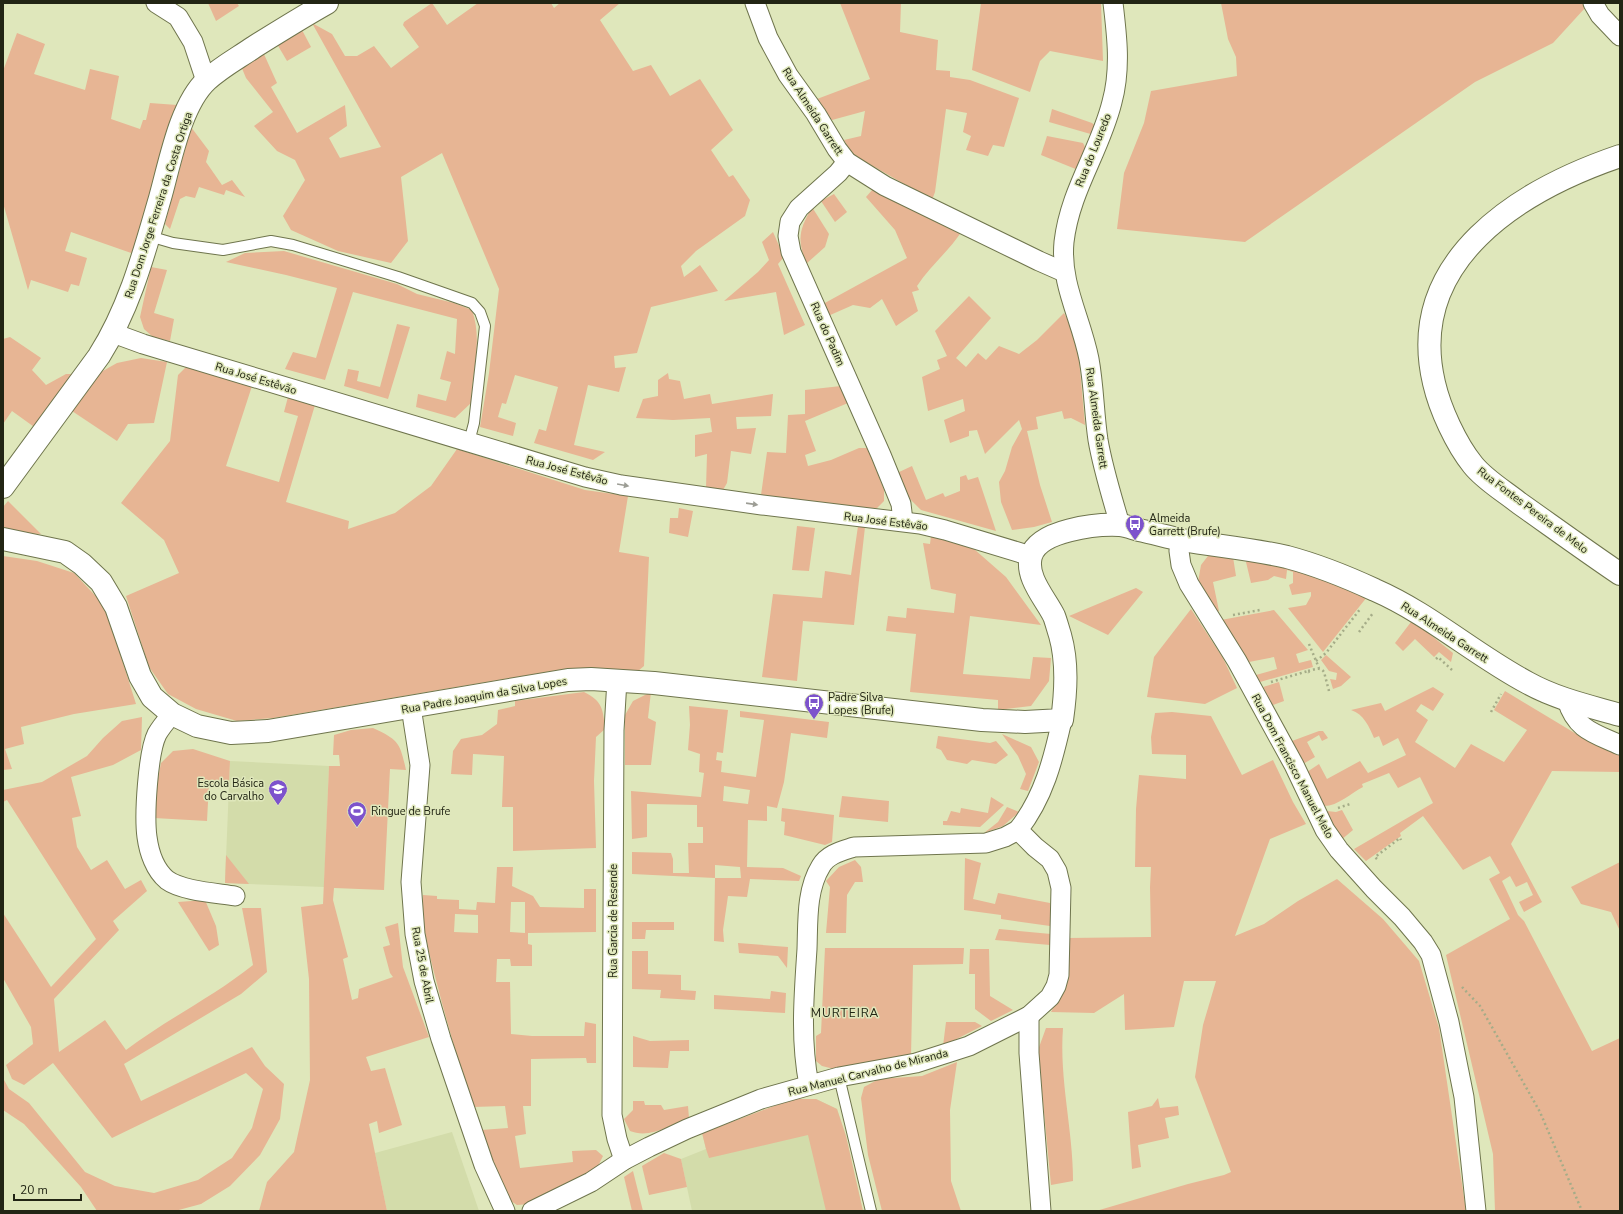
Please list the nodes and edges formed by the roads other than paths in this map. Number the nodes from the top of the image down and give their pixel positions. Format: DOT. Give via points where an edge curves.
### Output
graph roads {
  1 [pos="156,3"];
  2 [pos="327,3"];
  3 [pos="755,3"];
  4 [pos="1113,3"];
  5 [pos="1593,3"];
  6 [pos="1620,36"];
  7 [pos="206,81"];
  8 [pos="1620,156"];
  9 [pos="847,162"];
  10 [pos="149,236"];
  11 [pos="1064,272"];
  12 [pos="114,334"];
  13 [pos="469,442"];
  14 [pos="3,487"];
  15 [pos="903,521"];
  16 [pos="1120,525"];
  17 [pos="3,539"];
  18 [pos="1180,539"];
  19 [pos="1031,556"];
  20 [pos="1620,574"];
  21 [pos="617,680"];
  22 [pos="1567,700"];
  23 [pos="411,707"];
  24 [pos="172,714"];
  25 [pos="1620,715"];
  26 [pos="1062,720"];
  27 [pos="1620,745"];
  28 [pos="1018,830"];
  29 [pos="235,896"];
  30 [pos="1029,1016"];
  31 [pos="839,1077"];
  32 [pos="809,1085"];
  33 [pos="624,1160"];
  34 [pos="505,1211"];
  35 [pos="532,1211"];
  36 [pos="870,1211"];
  37 [pos="1041,1211"];
  38 [pos="1476,1211"];
  1 -- 7 [label="street" via="178,17 193,42"];
  2 -- 7 [label="street, Rua Dom Jorge Ferreira da Costa Ortiga" via="224,66"];
  3 -- 9 [label="street, Rua Almeida Garrett" via="768,38 788,75"];
  4 -- 11 [label="street, Rua do Louredo" via="1118,44 1118,74 1104,128 1070,212 1065,240"];
  5 -- 6 [label="street" via="1600,15"];
  7 -- 10 [label="street, Rua Dom Jorge Ferreira da Costa Ortiga" via="193,98 183,119"];
  8 -- 20 [label="street, Rua Fontes Pereira de Melo" via="1566,177 1531,196 1499,218 1472,243 1449,271 1435,303 1429,335 1430,364 1436,391 1445,417 1473,465 1495,485"];
  9 -- 11 [label="street, Rua Almeida Garrett" via="885,186"];
  9 -- 15 [label="street, Rua do Padim" via="799,208 790,222 788,236 791,252 901,504"];
  10 -- 12 [label="street, Rua Dom Jorge Ferreira da Costa Ortiga"];
  10 -- 13 [label="lane" via="173,244 223,250 272,241 293,245 472,303 480,312 485,326 474,422"];
  11 -- 16 [label="street, Rua Almeida Garrett" via="1089,358 1101,456"];
  12 -- 13 [label="street, Rua José Estêvão"];
  12 -- 14 [label="street, Rua Dom Jorge Ferreira da Costa Ortiga"];
  13 -- 15 [label="street, Rua José Estêvão, one-way" via="585,477 621,485"];
  15 -- 19 [label="street, Rua José Estêvão" via="945,530"];
  16 -- 18 [label="street, Rua Almeida Garrett"];
  16 -- 19 [label="street" via="1093,527 1050,536 1037,546"];
  17 -- 24 [label="street, Rua Padre Joaquim da Silva Lopes" via="65,552 96,578 116,607 140,676 152,697"];
  18 -- 22 [label="street, Rua Almeida Garrett" via="1288,558 1374,590 1439,625 1527,683"];
  18 -- 38 [label="street, Rua Dom Francisco Manuel Melo" via="1181,566 1189,584 1237,661 1294,765 1325,830 1339,850 1402,917 1431,955 1449,1022 1464,1097"];
  19 -- 26 [label="street" via="1030,569 1054,617 1065,662"];
  21 -- 23 [label="street, Rua Padre Joaquim da Silva Lopes" via="568,680"];
  21 -- 26 [label="street, Rua Padre Joaquim da Silva Lopes" via="982,720"];
  21 -- 33 [label="street, Rua Garcia de Resende" via="614,730 612,1115"];
  22 -- 25 [label="street, Rua Almeida Garrett"];
  22 -- 27 [label="street" via="1576,720 1584,728"];
  23 -- 24 [label="street, Rua Padre Joaquim da Silva Lopes" via="268,731 231,733 197,726"];
  23 -- 34 [label="street, Rua 25 de Abril" via="420,765 411,882 420,961 446,1054 484,1165"];
  24 -- 29 [label="street" via="157,734 150,761 146,836 150,853 157,869 168,880 183,887"];
  26 -- 28 [label="street" via="1046,780 1030,815"];
  28 -- 30 [label="street, Rua Manuel Carvalho de Miranda" via="1050,859 1057,871 1061,888 1059,975 1050,997"];
  28 -- 32 [label="street" via="986,843 854,847 836,852 822,865 812,885 802,1018 804,1060"];
  30 -- 31 [label="street, Rua Manuel Carvalho de Miranda" via="969,1046 940,1056"];
  30 -- 37 [label="street" via="1029,1053"];
  31 -- 32 [label="street, Rua Manuel Carvalho de Miranda"];
  31 -- 36 [label="lane"];
  32 -- 33 [label="street, Rua Manuel Carvalho de Miranda" via="761,1099 687,1129"];
  33 -- 35 [label="street, Rua Manuel Carvalho de Miranda" via="591,1182"];
}
